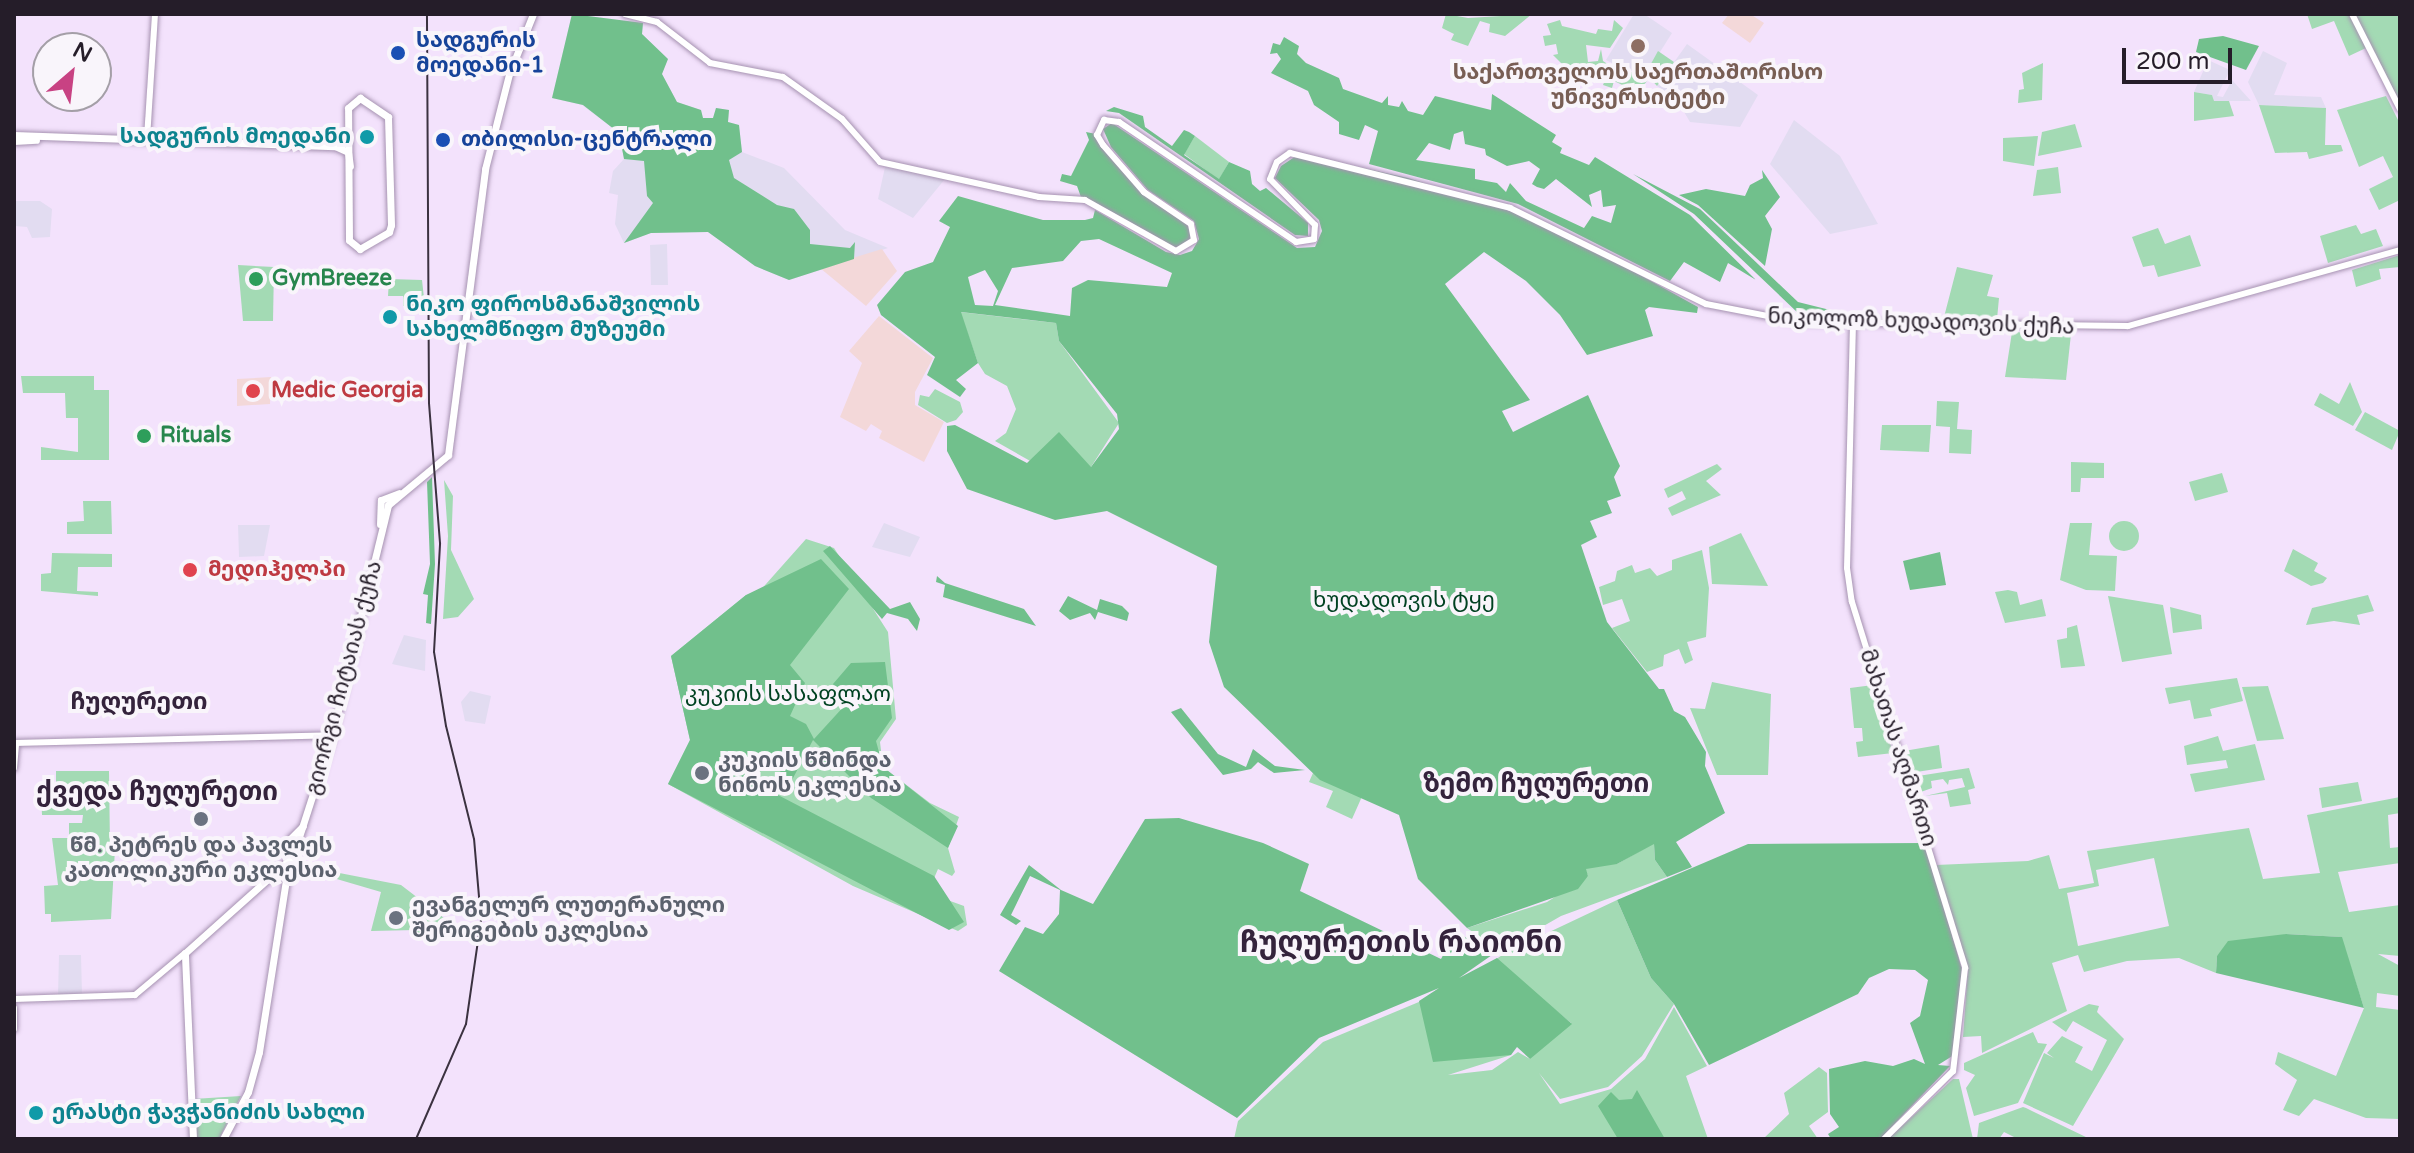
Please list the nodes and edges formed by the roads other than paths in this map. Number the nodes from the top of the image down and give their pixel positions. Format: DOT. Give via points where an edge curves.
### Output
graph roads {
  1 [pos="155,14"];
  2 [pos="533,14"];
  3 [pos="625,14"];
  4 [pos="2352,14"];
  5 [pos="2400,109"];
  6 [pos="350,125"];
  7 [pos="147,138"];
  8 [pos="16,141"];
  9 [pos="340,146"];
  10 [pos="350,166"];
  11 [pos="2400,250"];
  12 [pos="1853,323"];
  13 [pos="332,735"];
  14 [pos="15,743"];
  15 [pos="14,768"];
  16 [pos="288,863"];
  17 [pos="185,953"];
  18 [pos="14,999"];
  19 [pos="14,1008"];
  20 [pos="15,1028"];
  21 [pos="193,1139"];
  22 [pos="223,1139"];
  23 [pos="1884,1139"];
  1 -- 7 [label="main road"];
  2 -- 13 [label="main road, გიორგი ჩიტაიას ქუჩა" via="509,74 485,169 462,382 448,455 385,502"];
  3 -- 12 [label="main road, ნიკოლოზ ხუდადოვის ქუჩა" via="663,26 710,63 783,77 842,119 880,162 1039,197 1085,200 1176,251 1194,240 1191,224 1144,192 1103,145 1097,135 1104,120 1128,127 1296,242 1312,241 1315,225 1270,179 1277,162 1290,153 1510,208 1706,304 1798,322"];
  4 -- 5 [label="main road"];
  6 -- 9 [label="main road"];
  6 -- 10 [label="main road"];
  6 -- 10 [label="main road" via="348,108 360,98 388,117 390,229 362,249 349,240"];
  7 -- 8 [label="main road"];
  7 -- 9 [label="main road"];
  9 -- 10 [label="main road"];
  11 -- 12 [label="main road, ნიკოლოზ ხუდადოვის ქუჩა" via="2134,325"];
  12 -- 23 [label="main road, მახათას აღმართი" via="1849,587 1965,968 1953,1071"];
  13 -- 14 [label="main road"];
  13 -- 16 [label="main road, გიორგი ჩიტაიას ქუჩა"];
  14 -- 15 [label="main road"];
  16 -- 17 [label="main road"];
  16 -- 22 [label="main road" via="259,1052 248,1092"];
  17 -- 18 [label="main road" via="141,993"];
  17 -- 21 [label="main road"];
  19 -- 20 [label="main road"];
}
